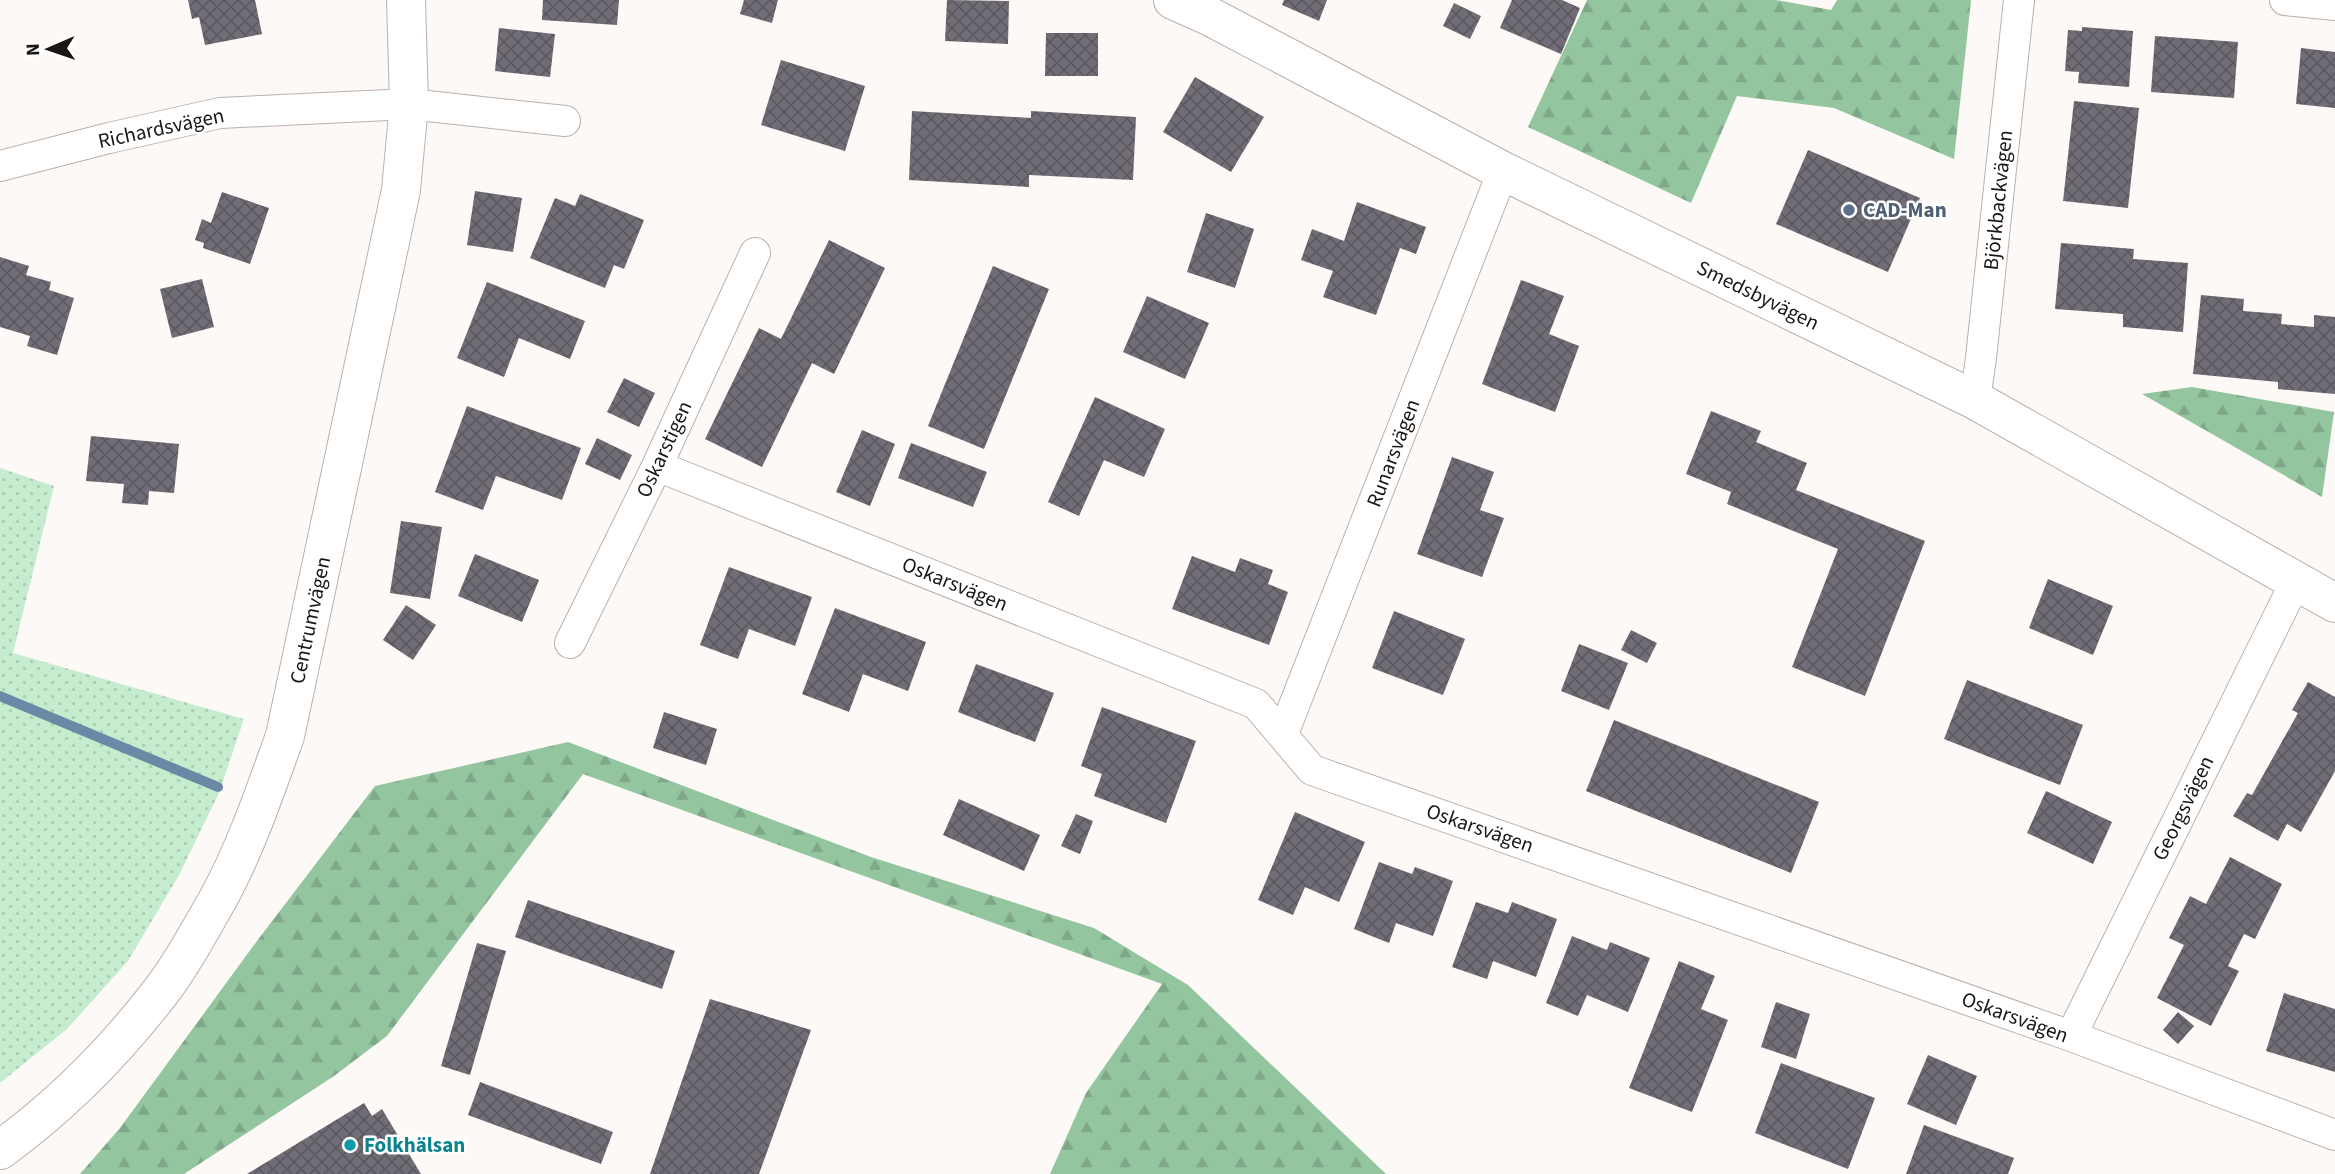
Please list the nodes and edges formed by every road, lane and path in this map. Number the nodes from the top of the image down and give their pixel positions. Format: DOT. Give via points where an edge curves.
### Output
graph roads {
  1 [pos="406,0"];
  2 [pos="1173,0"];
  3 [pos="2019,0"];
  4 [pos="2285,0"];
  5 [pos="2335,5"];
  6 [pos="409,104"];
  7 [pos="565,121"];
  8 [pos="0,166"];
  9 [pos="1503,171"];
  10 [pos="755,253"];
  11 [pos="1975,400"];
  12 [pos="657,466"];
  13 [pos="2295,580"];
  14 [pos="2335,603"];
  15 [pos="570,643"];
  16 [pos="1283,734"];
  17 [pos="2071,1036"];
  18 [pos="2335,1135"];
  19 [pos="0,1150"];
  1 -- 6 [label="main road, Centrumvägen"];
  2 -- 9 [label="main road, Smedsbyvägen"];
  3 -- 11 [label="street, Björkbackvägen"];
  4 -- 5 [label="street"];
  6 -- 7 [label="street"];
  6 -- 8 [label="street, Richardsvägen" via="220,113"];
  6 -- 19 [label="main road, Centrumvägen" via="401,190 285,736 257,813 219,897 164,988 100,1065"];
  9 -- 11 [label="main road, Smedsbyvägen"];
  9 -- 16 [label="street, Runarsvägen"];
  10 -- 12 [label="street, Oskarstigen"];
  11 -- 13 [label="main road, Smedsbyvägen"];
  12 -- 15 [label="street, Oskarstigen"];
  12 -- 16 [label="street, Oskarsvägen" via="1256,704"];
  13 -- 14 [label="main road, Smedsbyvägen"];
  13 -- 17 [label="street, Georgsvägen"];
  16 -- 17 [label="street, Oskarsvägen" via="1312,770"];
  17 -- 18 [label="street, Oskarsvägen"];
}
